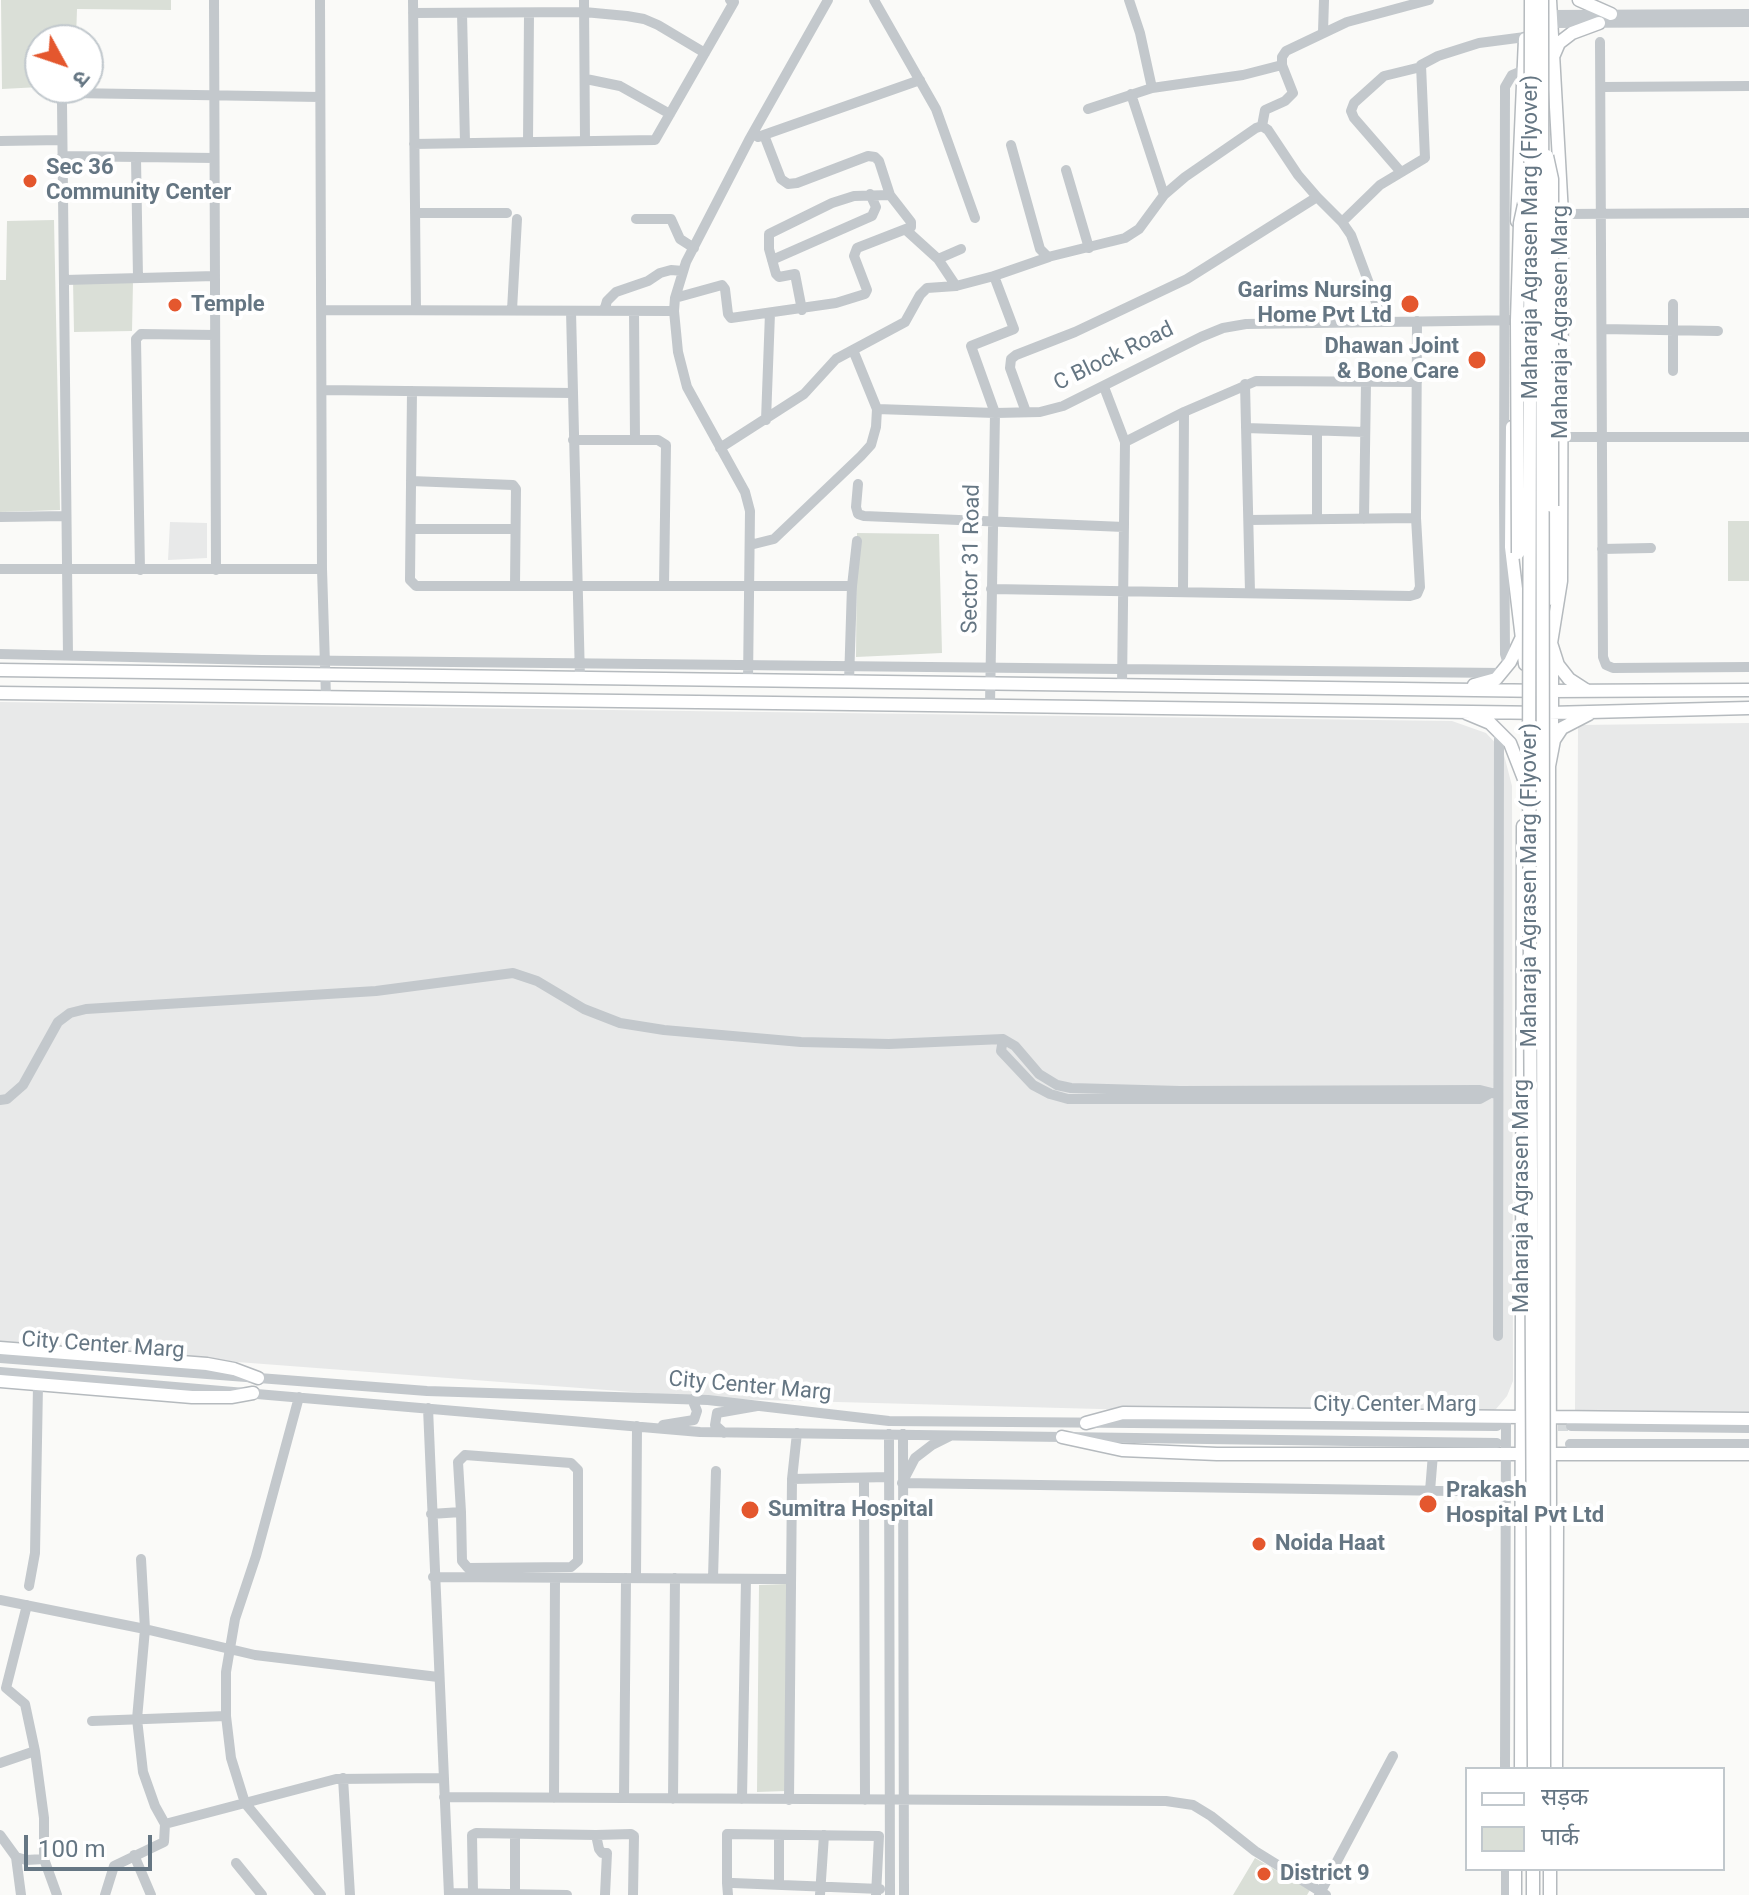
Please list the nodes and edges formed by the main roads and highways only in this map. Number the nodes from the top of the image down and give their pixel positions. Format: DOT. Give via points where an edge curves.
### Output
graph roads {
  1 [pos="1529,0"];
  2 [pos="1542,0"];
  3 [pos="1550,0"];
  4 [pos="1579,0"];
  5 [pos="1611,14"];
  6 [pos="1599,23"];
  7 [pos="1552,60"];
  8 [pos="1542,133"];
  9 [pos="1530,177"];
  10 [pos="1521,640"];
  11 [pos="1551,643"];
  12 [pos="0,670"];
  13 [pos="1460,689"];
  14 [pos="1519,690"];
  15 [pos="1586,690"];
  16 [pos="1749,690"];
  17 [pos="1554,691"];
  18 [pos="0,693"];
  19 [pos="1749,708"];
  20 [pos="1461,710"];
  21 [pos="1599,710"];
  22 [pos="1518,711"];
  23 [pos="1552,712"];
  24 [pos="1552,749"];
  25 [pos="1524,779"];
  26 [pos="1550,1151"];
  27 [pos="1522,1154"];
  28 [pos="0,1348"];
  29 [pos="258,1378"];
  30 [pos="0,1381"];
  31 [pos="253,1393"];
  32 [pos="1522,1417"];
  33 [pos="1550,1417"];
  34 [pos="1749,1419"];
  35 [pos="1086,1423"];
  36 [pos="1062,1437"];
  37 [pos="1521,1454"];
  38 [pos="1550,1454"];
  39 [pos="1749,1454"];
  40 [pos="1521,1492"];
  41 [pos="1550,1495"];
  42 [pos="1549,1613"];
  43 [pos="1521,1615"];
  44 [pos="1514,1767"];
  45 [pos="1521,1767"];
  46 [pos="1534,1767"];
  47 [pos="1546,1767"];
  48 [pos="1546,1767"];
  49 [pos="1556,1767"];
  50 [pos="1515,1871"];
  51 [pos="1521,1871"];
  52 [pos="1533,1871"];
  53 [pos="1547,1871"];
  54 [pos="1547,1871"];
  55 [pos="1557,1871"];
  56 [pos="1515,1895"];
  57 [pos="1521,1895"];
  58 [pos="1533,1895"];
  59 [pos="1544,1895"];
  60 [pos="1550,1895"];
  61 [pos="1557,1895"];
  1 -- 9 [label="main road, Maharaja Agrasen Marg (Flyover), bridge"];
  1 -- 10 [label="main road, Maharaja Agrasen Marg" via="1508,320 1511,547"];
  2 -- 8 [label="main road, Maharaja Agrasen Marg (Flyover), bridge"];
  3 -- 7 [label="main road, Maharaja Agrasen Marg"];
  4 -- 5 [label="main road"];
  6 -- 7 [label="main road" via="1559,43"];
  7 -- 11 [label="main road, Maharaja Agrasen Marg" via="1562,214 1562,437 1561,581"];
  8 -- 11 [label="main road, bridge" via="1552,179"];
  8 -- 47 [label="main road, Maharaja Agrasen Marg (Flyover), bridge"];
  9 -- 10 [label="main road, bridge" via="1520,223 1517,320"];
  9 -- 46 [label="main road, Maharaja Agrasen Marg (Flyover), bridge"];
  10 -- 13 [label="main road" via="1496,679"];
  10 -- 14 [label="main road, Maharaja Agrasen Marg" via="1525,656"];
  11 -- 15 [label="main road" via="1563,672"];
  11 -- 17 [label="main road, Maharaja Agrasen Marg"];
  12 -- 13 [label="main road"];
  13 -- 14 [label="main road"];
  14 -- 17 [label="main road"];
  14 -- 22 [label="main road, Maharaja Agrasen Marg"];
  15 -- 16 [label="main road"];
  15 -- 17 [label="main road"];
  17 -- 23 [label="main road, Maharaja Agrasen Marg"];
  18 -- 20 [label="main road"];
  19 -- 21 [label="main road"];
  20 -- 22 [label="main road"];
  20 -- 25 [label="main road" via="1490,723 1510,743"];
  21 -- 23 [label="main road"];
  21 -- 24 [label="main road" via="1562,728"];
  22 -- 23 [label="main road"];
  22 -- 25 [label="main road, Maharaja Agrasen Marg"];
  23 -- 24 [label="main road, Maharaja Agrasen Marg"];
  24 -- 26 [label="main road, Maharaja Agrasen Marg"];
  25 -- 27 [label="main road, Maharaja Agrasen Marg"];
  26 -- 27 [label="main road"];
  26 -- 33 [label="main road, Maharaja Agrasen Marg"];
  27 -- 32 [label="main road, Maharaja Agrasen Marg"];
  28 -- 29 [label="main road" via="207,1364"];
  30 -- 31 [label="main road" via="192,1397"];
  32 -- 35 [label="main road" via="1502,1421 1123,1413"];
  32 -- 37 [label="main road, Maharaja Agrasen Marg"];
  33 -- 34 [label="main road"];
  33 -- 38 [label="main road, Maharaja Agrasen Marg"];
  36 -- 37 [label="main road" via="1122,1450 1217,1454 1502,1449"];
  37 -- 40 [label="main road, Maharaja Agrasen Marg"];
  38 -- 39 [label="main road"];
  38 -- 41 [label="main road, Maharaja Agrasen Marg"];
  40 -- 43 [label="main road, Maharaja Agrasen Marg"];
  40 -- 44 [label="main road" via="1513,1512"];
  41 -- 42 [label="main road, Maharaja Agrasen Marg"];
  41 -- 49 [label="main road" via="1557,1521"];
  42 -- 43 [label="main road"];
  42 -- 48 [label="main road, Maharaja Agrasen Marg"];
  43 -- 45 [label="main road, Maharaja Agrasen Marg"];
  50 -- 56 [label="main road"];
  51 -- 57 [label="main road"];
  52 -- 58 [label="main road"];
  53 -- 59 [label="main road"];
  54 -- 60 [label="main road"];
  55 -- 61 [label="main road"];
}
